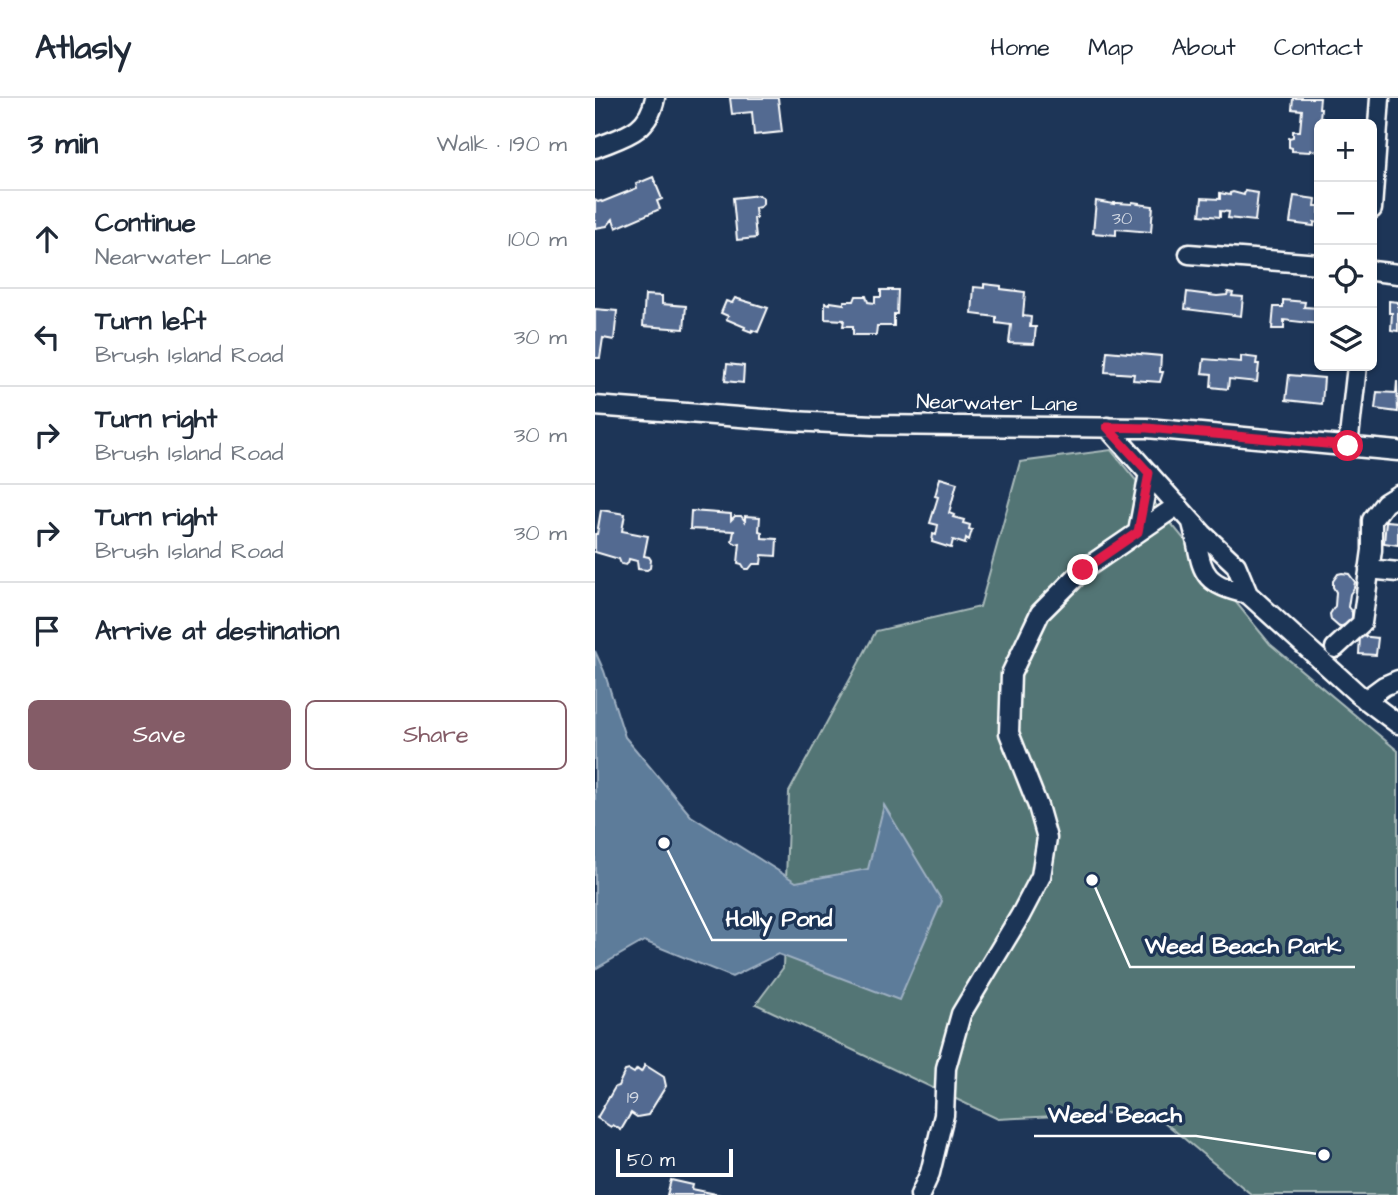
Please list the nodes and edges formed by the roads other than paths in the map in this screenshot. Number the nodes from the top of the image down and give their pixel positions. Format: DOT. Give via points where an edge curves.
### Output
graph roads {
  1 [pos="655,98"];
  2 [pos="1386,101"];
  3 [pos="595,148"];
  4 [pos="1376,182"];
  5 [pos="1189,254"];
  6 [pos="1314,264"];
  7 [pos="1377,272"];
  8 [pos="1398,274"];
  9 [pos="1356,371"];
  10 [pos="595,407"];
  11 [pos="1107,427"];
  12 [pos="1348,446"];
  13 [pos="1398,451"];
  14 [pos="1149,473"];
  15 [pos="1398,495"];
  16 [pos="1178,505"];
  17 [pos="1191,522"];
  18 [pos="1138,532"];
  19 [pos="1369,569"];
  20 [pos="1398,572"];
  21 [pos="1248,594"];
  22 [pos="1335,648"];
  23 [pos="1398,680"];
  24 [pos="1365,700"];
  25 [pos="1398,724"];
  26 [pos="920,1195"];
  1 -- 3 [label="street" via="643,126"];
  2 -- 4 [label="street"];
  5 -- 6 [label="street"];
  7 -- 8 [label="street"];
  9 -- 12 [label="street"];
  10 -- 11 [label="street, Nearwater Lane" via="859,424"];
  11 -- 12 [label="street, Nearwater Lane"];
  11 -- 14 [label="street"];
  12 -- 13 [label="street, Nearwater Lane"];
  14 -- 16 [label="street"];
  14 -- 18 [label="street"];
  15 -- 19 [label="street" via="1372,520"];
  16 -- 17 [label="street"];
  16 -- 18 [label="street"];
  17 -- 21 [label="street" via="1236,565"];
  17 -- 21 [label="street" via="1201,566 1208,576 1230,590"];
  18 -- 26 [label="street" via="1083,570 1040,612 1011,674 1009,733 1047,838 1041,876 961,1014 946,1068 944,1115"];
  19 -- 20 [label="street"];
  19 -- 22 [label="street" via="1361,623"];
  21 -- 24 [label="street"];
  23 -- 24 [label="street"];
  24 -- 25 [label="street"];
}
